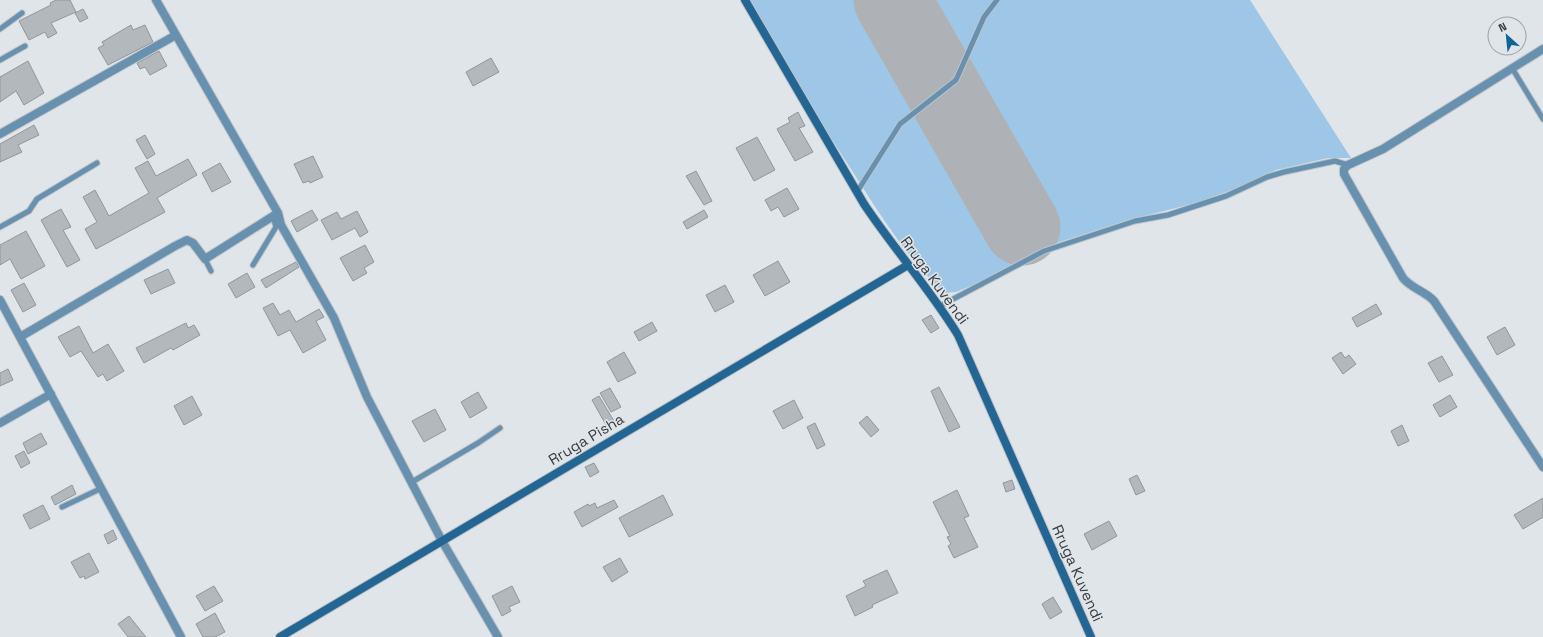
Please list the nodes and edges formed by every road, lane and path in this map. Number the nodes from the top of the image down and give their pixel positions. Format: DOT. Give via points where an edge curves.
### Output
graph roads {
  1 [pos="156,0"];
  2 [pos="745,0"];
  3 [pos="996,0"];
  4 [pos="22,13"];
  5 [pos="0,29"];
  6 [pos="176,35"];
  7 [pos="25,46"];
  8 [pos="1543,49"];
  9 [pos="0,60"];
  10 [pos="1512,68"];
  11 [pos="1543,119"];
  12 [pos="0,134"];
  13 [pos="97,163"];
  14 [pos="1348,165"];
  15 [pos="857,192"];
  16 [pos="275,215"];
  17 [pos="0,227"];
  18 [pos="205,259"];
  19 [pos="908,264"];
  20 [pos="253,265"];
  21 [pos="211,271"];
  22 [pos="0,300"];
  23 [pos="940,306"];
  24 [pos="20,337"];
  25 [pos="51,394"];
  26 [pos="0,423"];
  27 [pos="500,428"];
  28 [pos="1543,466"];
  29 [pos="412,482"];
  30 [pos="102,488"];
  31 [pos="62,507"];
  32 [pos="442,541"];
  33 [pos="181,637"];
  34 [pos="280,637"];
  35 [pos="498,637"];
  36 [pos="1091,637"];
  1 -- 6 [label="street"];
  2 -- 15 [label="street, Rruga Kuvendi"];
  3 -- 15 [label="lane" via="984,17 956,80 900,124"];
  4 -- 5 [label="lane"];
  6 -- 12 [label="street"];
  6 -- 16 [label="street"];
  7 -- 9 [label="lane"];
  8 -- 10 [label="street"];
  10 -- 11 [label="lane"];
  10 -- 14 [label="street" via="1383,149"];
  13 -- 17 [label="lane" via="37,199 29,211"];
  14 -- 23 [label="lane" via="1335,161 1284,172 1168,215 1135,221 1061,244"];
  14 -- 28 [label="street" via="1344,169 1344,174 1403,278 1409,285 1434,301"];
  15 -- 19 [label="street, Rruga Kuvendi"];
  16 -- 18 [label="street"];
  16 -- 20 [label="lane" via="276,228"];
  16 -- 29 [label="street" via="334,318 367,397"];
  18 -- 21 [label="lane"];
  18 -- 24 [label="street" via="193,243 187,240 152,258"];
  19 -- 23 [label="street, Rruga Kuvendi"];
  19 -- 32 [label="street, Rruga Pisha"];
  22 -- 24 [label="street"];
  23 -- 36 [label="street, Rruga Kuvendi" via="958,335"];
  24 -- 25 [label="street"];
  25 -- 26 [label="street"];
  25 -- 30 [label="street"];
  27 -- 29 [label="lane"];
  29 -- 32 [label="street"];
  30 -- 31 [label="lane"];
  30 -- 33 [label="street"];
  32 -- 34 [label="street, Rruga Pisha"];
  32 -- 35 [label="street"];
}
